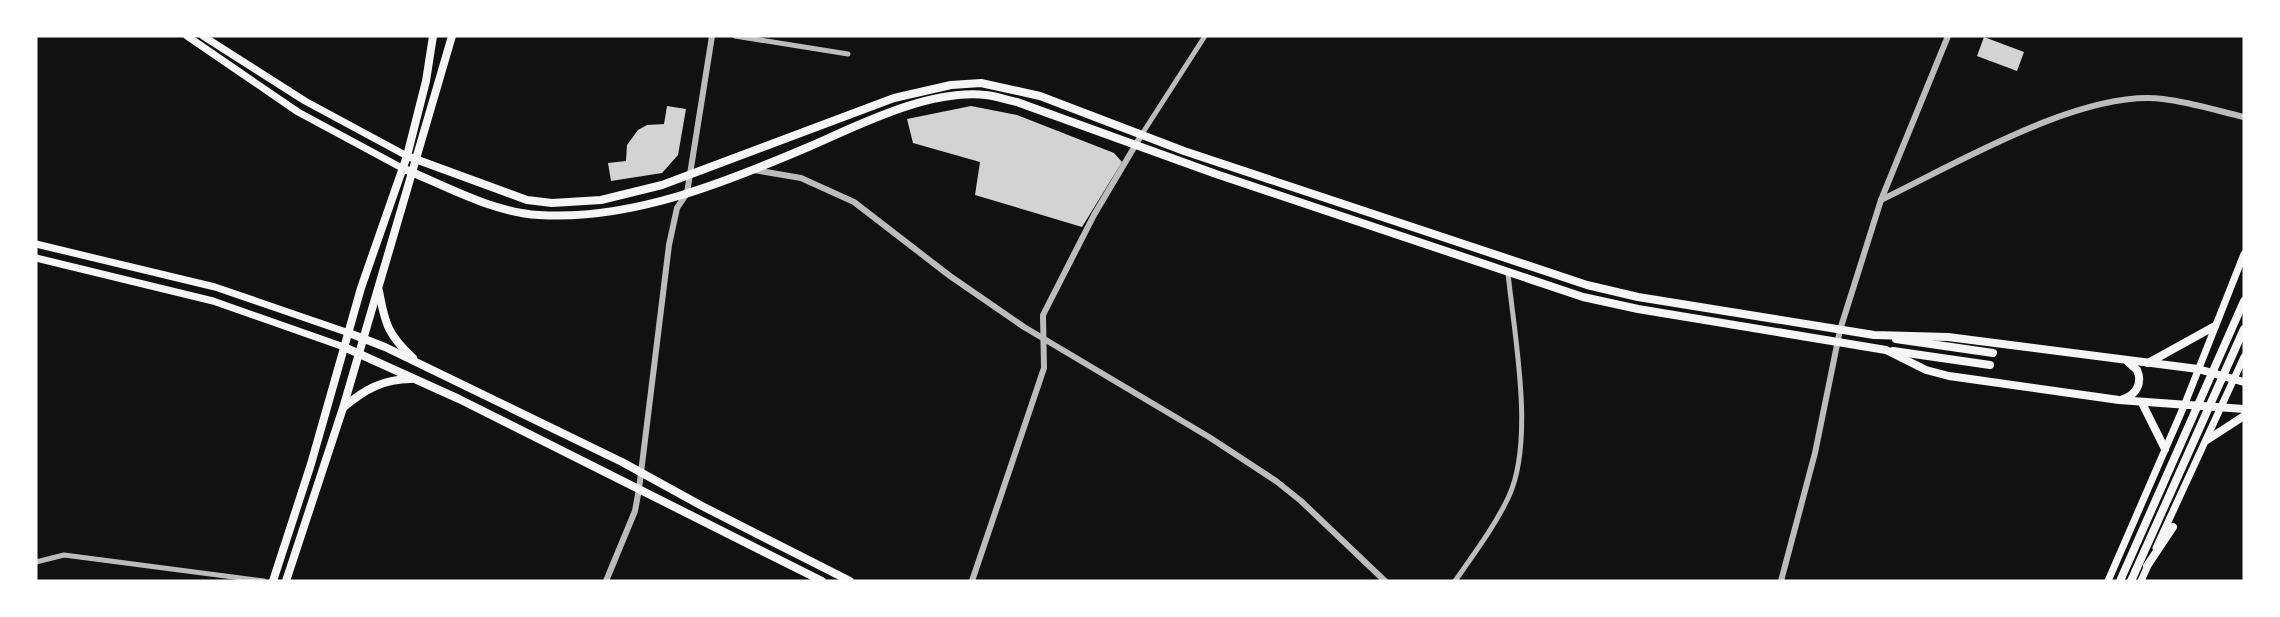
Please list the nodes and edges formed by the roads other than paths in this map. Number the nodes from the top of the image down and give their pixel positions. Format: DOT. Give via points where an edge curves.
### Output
graph roads {
  1 [pos="187,36"];
  2 [pos="203,36"];
  3 [pos="433,36"];
  4 [pos="452,36"];
  5 [pos="712,36"];
  6 [pos="735,36"];
  7 [pos="1205,36"];
  8 [pos="1948,36"];
  9 [pos="848,54"];
  10 [pos="2244,117"];
  11 [pos="1142,134"];
  12 [pos="1136,145"];
  13 [pos="407,156"];
  14 [pos="418,160"];
  15 [pos="402,168"];
  16 [pos="748,170"];
  17 [pos="414,173"];
  18 [pos="688,176"];
  19 [pos="687,193"];
  20 [pos="1881,200"];
  21 [pos="36,244"];
  22 [pos="2244,254"];
  23 [pos="36,258"];
  24 [pos="1508,273"];
  25 [pos="378,287"];
  26 [pos="2244,301"];
  27 [pos="2215,326"];
  28 [pos="2244,329"];
  29 [pos="1840,330"];
  30 [pos="349,333"];
  31 [pos="1874,335"];
  32 [pos="364,339"];
  33 [pos="1046,340"];
  34 [pos="1836,344"];
  35 [pos="344,347"];
  36 [pos="1886,350"];
  37 [pos="359,353"];
  38 [pos="1993,353"];
  39 [pos="2244,357"];
  40 [pos="2119,359"];
  41 [pos="2148,363"];
  42 [pos="421,365"];
  43 [pos="1990,366"];
  44 [pos="2198,369"];
  45 [pos="413,379"];
  46 [pos="2233,381"];
  47 [pos="2244,382"];
  48 [pos="2119,400"];
  49 [pos="2142,403"];
  50 [pos="2184,406"];
  51 [pos="343,408"];
  52 [pos="2221,408"];
  53 [pos="2244,409"];
  54 [pos="2244,416"];
  55 [pos="2207,440"];
  56 [pos="2165,449"];
  57 [pos="642,473"];
  58 [pos="639,489"];
  59 [pos="2173,527"];
  60 [pos="36,562"];
  61 [pos="2147,566"];
  62 [pos="264,581"];
  63 [pos="273,581"];
  64 [pos="286,581"];
  65 [pos="606,581"];
  66 [pos="822,581"];
  67 [pos="850,581"];
  68 [pos="972,581"];
  69 [pos="1385,581"];
  70 [pos="1455,581"];
  71 [pos="1781,581"];
  72 [pos="2108,581"];
  73 [pos="2120,581"];
  74 [pos="2131,581"];
  75 [pos="2141,581"];
  1 -- 15 [label="main road" via="298,112"];
  2 -- 13 [label="main road" via="305,101"];
  3 -- 13 [label="main road"];
  4 -- 14 [label="main road"];
  5 -- 18 [label="street"];
  6 -- 9 [label="street"];
  7 -- 11 [label="street"];
  8 -- 20 [label="street"];
  10 -- 20 [label="street" via="2163,99 2110,100 2040,124"];
  11 -- 12 [label="street"];
  11 -- 18 [label="main road" via="1009,87 981,83 951,85 894,98"];
  11 -- 29 [label="main road" via="1587,285"];
  12 -- 16 [label="main road" via="1017,102 985,95 955,96 878,117"];
  12 -- 24 [label="main road"];
  12 -- 33 [label="street" via="1094,215 1043,315"];
  13 -- 14 [label="main road"];
  13 -- 15 [label="main road"];
  14 -- 17 [label="main road"];
  14 -- 18 [label="main road" via="506,195 552,203 623,196"];
  15 -- 17 [label="main road"];
  15 -- 30 [label="main road"];
  16 -- 19 [label="main road"];
  16 -- 33 [label="street" via="801,178 854,202 950,276"];
  17 -- 19 [label="main road" via="473,198 536,215 617,211"];
  17 -- 25 [label="main road"];
  18 -- 19 [label="street"];
  19 -- 57 [label="street" via="677,208 669,245"];
  20 -- 29 [label="street"];
  21 -- 30 [label="main road" via="215,287"];
  22 -- 27 [label="main road"];
  23 -- 35 [label="main road" via="213,301"];
  24 -- 34 [label="main road" via="1638,309"];
  24 -- 70 [label="street" via="1520,391 1520,458 1510,495"];
  25 -- 32 [label="main road"];
  25 -- 42 [label="main road" via="391,336"];
  26 -- 73 [label="main road"];
  27 -- 41 [label="main road"];
  27 -- 44 [label="main road"];
  28 -- 74 [label="main road"];
  29 -- 31 [label="main road"];
  29 -- 34 [label="street"];
  30 -- 32 [label="main road"];
  30 -- 35 [label="main road"];
  31 -- 38 [label="main road"];
  31 -- 40 [label="main road" via="1948,337"];
  32 -- 37 [label="main road"];
  32 -- 42 [label="main road"];
  33 -- 68 [label="street" via="1044,368"];
  33 -- 69 [label="street" via="1276,481"];
  34 -- 36 [label="main road"];
  34 -- 71 [label="street" via="1815,453"];
  35 -- 37 [label="main road"];
  35 -- 63 [label="main road"];
  36 -- 43 [label="main road"];
  36 -- 48 [label="main road" via="1926,370 1949,376"];
  37 -- 45 [label="main road"];
  37 -- 51 [label="main road"];
  39 -- 46 [label="main road"];
  40 -- 41 [label="main road"];
  40 -- 48 [label="main road" via="2134,365 2139,382 2133,395"];
  41 -- 44 [label="main road"];
  42 -- 57 [label="main road"];
  44 -- 46 [label="main road"];
  44 -- 50 [label="main road"];
  45 -- 51 [label="main road" via="375,385"];
  45 -- 58 [label="main road"];
  46 -- 47 [label="main road"];
  46 -- 52 [label="main road"];
  48 -- 49 [label="main road"];
  49 -- 50 [label="main road"];
  49 -- 56 [label="main road"];
  50 -- 52 [label="main road"];
  50 -- 56 [label="main road"];
  51 -- 64 [label="main road"];
  52 -- 53 [label="main road"];
  52 -- 55 [label="main road"];
  54 -- 55 [label="main road"];
  55 -- 61 [label="main road"];
  56 -- 72 [label="main road"];
  57 -- 58 [label="street"];
  57 -- 67 [label="main road"];
  58 -- 65 [label="street" via="635,511"];
  58 -- 66 [label="main road"];
  59 -- 61 [label="main road"];
  60 -- 62 [label="street" via="64,555"];
  61 -- 75 [label="main road"];
}
